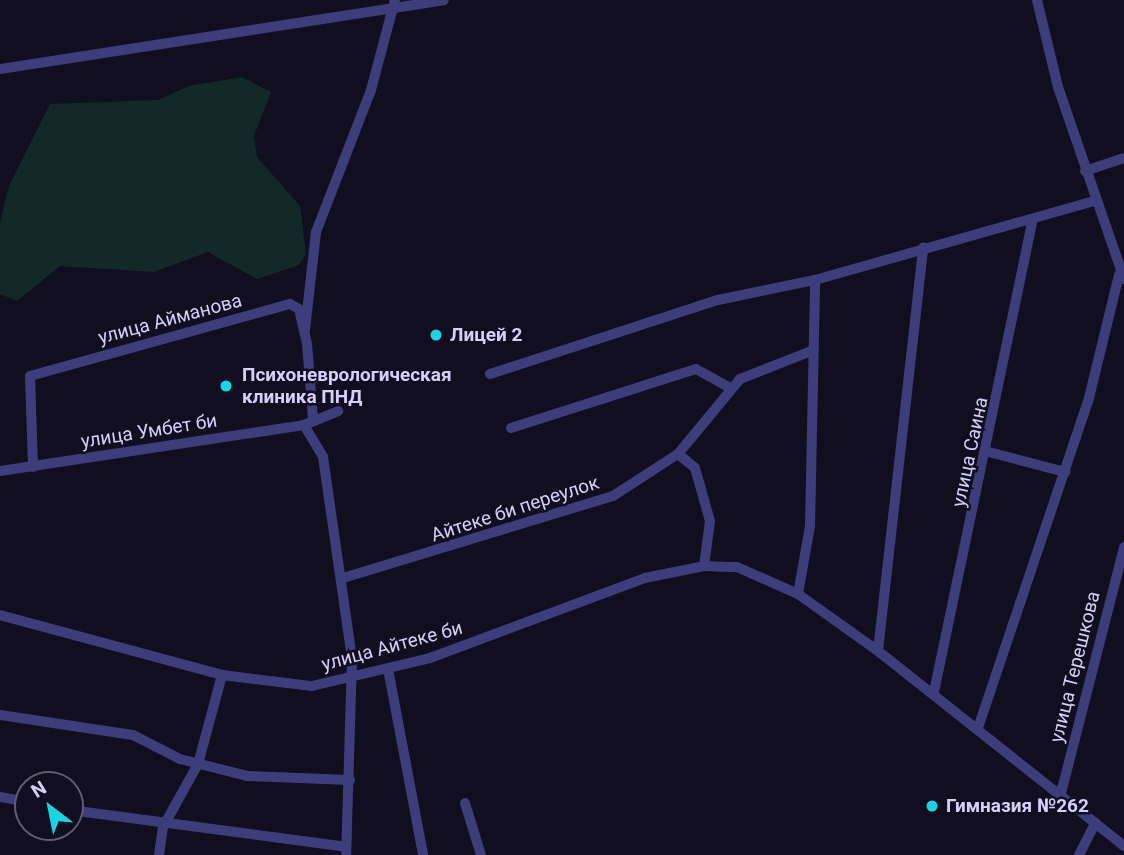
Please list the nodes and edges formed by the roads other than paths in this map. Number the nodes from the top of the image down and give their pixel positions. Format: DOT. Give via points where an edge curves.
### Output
graph roads {
  1 [pos="444,0"];
  2 [pos="1037,0"];
  3 [pos="394,5"];
  4 [pos="0,70"];
  5 [pos="1124,158"];
  6 [pos="1085,171"];
  7 [pos="1095,201"];
  8 [pos="1033,219"];
  9 [pos="923,248"];
  10 [pos="1121,277"];
  11 [pos="815,280"];
  12 [pos="305,334"];
  13 [pos="814,350"];
  14 [pos="490,374"];
  15 [pos="730,388"];
  16 [pos="338,411"];
  17 [pos="308,422"];
  18 [pos="511,428"];
  19 [pos="989,452"];
  20 [pos="678,454"];
  21 [pos="33,467"];
  22 [pos="0,471"];
  23 [pos="1065,472"];
  24 [pos="1124,547"];
  25 [pos="705,566"];
  26 [pos="344,578"];
  27 [pos="798,594"];
  28 [pos="0,615"];
  29 [pos="878,650"];
  30 [pos="388,669"];
  31 [pos="354,674"];
  32 [pos="222,675"];
  33 [pos="934,692"];
  34 [pos="0,715"];
  35 [pos="979,725"];
  36 [pos="198,764"];
  37 [pos="350,780"];
  38 [pos="1060,797"];
  39 [pos="465,803"];
  40 [pos="84,813"];
  41 [pos="1095,823"];
  42 [pos="163,827"];
  43 [pos="1124,846"];
  44 [pos="346,851"];
  45 [pos="159,855"];
  46 [pos="423,855"];
  47 [pos="481,855"];
  48 [pos="1079,855"];
  1 -- 3 [label="street"];
  2 -- 6 [label="street"];
  3 -- 4 [label="street"];
  3 -- 12 [label="street" via="371,90 316,232"];
  5 -- 6 [label="street"];
  6 -- 7 [label="street"];
  7 -- 8 [label="street"];
  7 -- 10 [label="street"];
  8 -- 9 [label="street"];
  8 -- 19 [label="street, улица Саина"];
  9 -- 11 [label="street"];
  9 -- 29 [label="street"];
  10 -- 23 [label="street"];
  11 -- 13 [label="street"];
  11 -- 14 [label="street" via="718,300"];
  12 -- 17 [label="street, улица Айманова"];
  12 -- 21 [label="street, улица Айманова" via="299,309 290,304 30,376"];
  13 -- 15 [label="street, Айтеке би переулок" via="750,372"];
  13 -- 27 [label="street" via="810,526"];
  15 -- 18 [label="street" via="696,369"];
  15 -- 20 [label="street, Айтеке би переулок"];
  16 -- 17 [label="street, улица Умбет би"];
  17 -- 21 [label="street, улица Умбет би"];
  17 -- 26 [label="street" via="323,457"];
  19 -- 23 [label="street"];
  19 -- 33 [label="street, улица Саина"];
  20 -- 25 [label="street" via="695,468 710,521"];
  20 -- 26 [label="street, Айтеке би переулок" via="645,480 580,509"];
  21 -- 22 [label="street, улица Умбет би"];
  23 -- 35 [label="street"];
  24 -- 38 [label="street, улица Терешкова"];
  25 -- 27 [label="street, улица Айтеке би" via="758,574"];
  25 -- 30 [label="street, улица Айтеке би" via="645,578"];
  26 -- 31 [label="street"];
  27 -- 29 [label="street, улица Айтеке би"];
  28 -- 32 [label="street, улица Айтеке би"];
  29 -- 33 [label="street, улица Айтеке би"];
  30 -- 31 [label="street, улица Айтеке би"];
  30 -- 46 [label="street"];
  31 -- 32 [label="street, улица Айтеке би" via="312,686"];
  31 -- 37 [label="street"];
  32 -- 36 [label="street"];
  33 -- 35 [label="street, улица Айтеке би"];
  34 -- 36 [label="street" via="133,735"];
  35 -- 38 [label="street, улица Айтеке би"];
  36 -- 37 [label="street" via="247,776"];
  36 -- 42 [label="street"];
  37 -- 44 [label="street"];
  38 -- 41 [label="street, улица Айтеке би"];
  39 -- 47 [label="street"];
  40 -- 42 [label="street"];
  41 -- 43 [label="street, улица Айтеке би"];
  41 -- 48 [label="street"];
  42 -- 44 [label="street"];
  42 -- 45 [label="street"];
}
